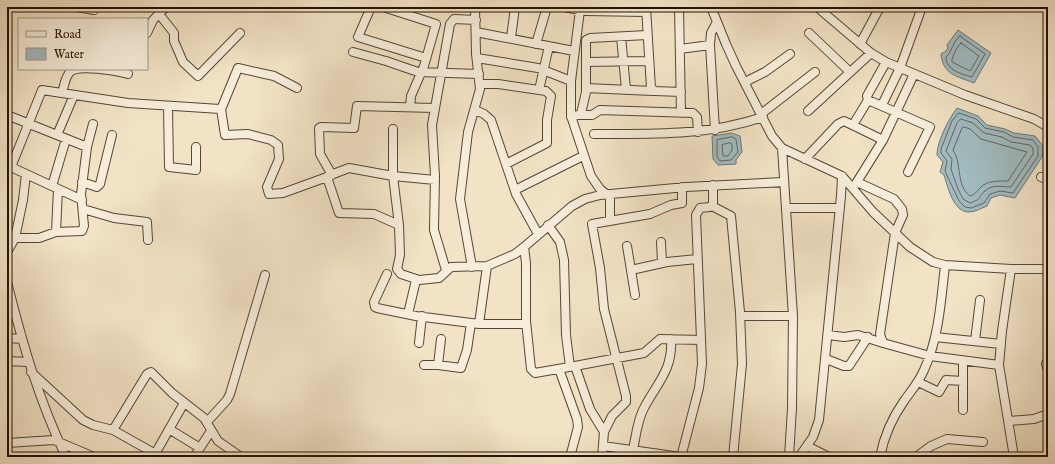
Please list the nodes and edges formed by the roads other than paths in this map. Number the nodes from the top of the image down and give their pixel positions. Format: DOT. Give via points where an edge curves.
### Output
graph roads {
  1 [pos="77,7"];
  2 [pos="165,7"];
  3 [pos="371,7"];
  4 [pos="383,7"];
  5 [pos="475,7"];
  6 [pos="515,7"];
  7 [pos="547,7"];
  8 [pos="564,7"];
  9 [pos="679,7"];
  10 [pos="711,7"];
  11 [pos="817,7"];
  12 [pos="880,7"];
  13 [pos="922,7"];
  14 [pos="394,8"];
  15 [pos="95,9"];
  16 [pos="646,9"];
  17 [pos="580,10"];
  18 [pos="159,14"];
  19 [pos="476,20"];
  20 [pos="717,22"];
  21 [pos="148,31"];
  22 [pos="476,32"];
  23 [pos="809,32"];
  24 [pos="240,33"];
  25 [pos="646,35"];
  26 [pos="621,36"];
  27 [pos="511,38"];
  28 [pos="536,44"];
  29 [pos="860,44"];
  30 [pos="710,45"];
  31 [pos="549,46"];
  32 [pos="680,49"];
  33 [pos="353,52"];
  34 [pos="574,52"];
  35 [pos="871,53"];
  36 [pos="790,54"];
  37 [pos="426,58"];
  38 [pos="477,58"];
  39 [pos="623,61"];
  40 [pos="648,61"];
  41 [pos="586,62"];
  42 [pos="886,62"];
  43 [pos="900,68"];
  44 [pos="543,69"];
  45 [pos="74,70"];
  46 [pos="100,70"];
  47 [pos="422,72"];
  48 [pos="441,72"];
  49 [pos="815,72"];
  50 [pos="850,72"];
  51 [pos="128,74"];
  52 [pos="478,74"];
  53 [pos="914,74"];
  54 [pos="571,81"];
  55 [pos="745,82"];
  56 [pos="480,84"];
  57 [pos="297,88"];
  58 [pos="586,88"];
  59 [pos="626,89"];
  60 [pos="539,90"];
  61 [pos="653,90"];
  62 [pos="680,92"];
  63 [pos="62,93"];
  64 [pos="74,95"];
  65 [pos="868,100"];
  66 [pos="168,106"];
  67 [pos="882,106"];
  68 [pos="410,107"];
  69 [pos="434,108"];
  70 [pos="221,109"];
  71 [pos="475,110"];
  72 [pos="808,111"];
  73 [pos="896,111"];
  74 [pos="681,113"];
  75 [pos="7,115"];
  76 [pos="575,116"];
  77 [pos="762,116"];
  78 [pos="27,123"];
  79 [pos="94,124"];
  80 [pos="853,125"];
  81 [pos="1048,127"];
  82 [pos="393,129"];
  83 [pos="715,130"];
  84 [pos="698,132"];
  85 [pos="594,134"];
  86 [pos="57,135"];
  87 [pos="112,135"];
  88 [pos="66,139"];
  89 [pos="883,140"];
  90 [pos="87,147"];
  91 [pos="196,147"];
  92 [pos="782,148"];
  93 [pos="583,156"];
  94 [pos="805,159"];
  95 [pos="506,164"];
  96 [pos="908,172"];
  97 [pos="26,174"];
  98 [pos="329,176"];
  99 [pos="393,176"];
  100 [pos="842,176"];
  101 [pos="435,180"];
  102 [pos="82,182"];
  103 [pos="784,182"];
  104 [pos="857,182"];
  105 [pos="713,185"];
  106 [pos="55,187"];
  107 [pos="682,187"];
  108 [pos="852,189"];
  109 [pos="515,190"];
  110 [pos="607,193"];
  111 [pos="82,200"];
  112 [pos="712,206"];
  113 [pos="786,208"];
  114 [pos="840,208"];
  115 [pos="83,209"];
  116 [pos="610,220"];
  117 [pos="399,225"];
  118 [pos="548,225"];
  119 [pos="56,232"];
  120 [pos="895,233"];
  121 [pos="538,234"];
  122 [pos="15,238"];
  123 [pos="148,240"];
  124 [pos="661,242"];
  125 [pos="627,246"];
  126 [pos="524,247"];
  127 [pos="7,252"];
  128 [pos="697,259"];
  129 [pos="662,262"];
  130 [pos="945,265"];
  131 [pos="487,266"];
  132 [pos="472,267"];
  133 [pos="1011,269"];
  134 [pos="1048,269"];
  135 [pos="446,270"];
  136 [pos="631,270"];
  137 [pos="387,274"];
  138 [pos="265,275"];
  139 [pos="416,280"];
  140 [pos="7,282"];
  141 [pos="636,295"];
  142 [pos="9,296"];
  143 [pos="980,300"];
  144 [pos="408,314"];
  145 [pos="422,316"];
  146 [pos="740,316"];
  147 [pos="793,316"];
  148 [pos="7,317"];
  149 [pos="16,318"];
  150 [pos="475,324"];
  151 [pos="526,324"];
  152 [pos="828,335"];
  153 [pos="868,337"];
  154 [pos="934,337"];
  155 [pos="7,338"];
  156 [pos="22,339"];
  157 [pos="441,339"];
  158 [pos="671,339"];
  159 [pos="701,340"];
  160 [pos="975,341"];
  161 [pos="419,343"];
  162 [pos="883,343"];
  163 [pos="1001,344"];
  164 [pos="930,356"];
  165 [pos="826,359"];
  166 [pos="616,360"];
  167 [pos="1048,360"];
  168 [pos="7,361"];
  169 [pos="963,361"];
  170 [pos="28,362"];
  171 [pos="424,365"];
  172 [pos="438,365"];
  173 [pos="1000,365"];
  174 [pos="573,367"];
  175 [pos="559,369"];
  176 [pos="1048,370"];
  177 [pos="31,372"];
  178 [pos="963,381"];
  179 [pos="918,382"];
  180 [pos="184,403"];
  181 [pos="963,410"];
  182 [pos="1048,414"];
  183 [pos="1009,421"];
  184 [pos="207,422"];
  185 [pos="169,429"];
  186 [pos="113,430"];
  187 [pos="211,431"];
  188 [pos="604,432"];
  189 [pos="58,440"];
  190 [pos="983,442"];
  191 [pos="7,443"];
  192 [pos="603,446"];
  193 [pos="807,446"];
  194 [pos="200,448"];
  195 [pos="633,450"];
  196 [pos="158,455"];
  197 [pos="66,457"];
  198 [pos="94,457"];
  199 [pos="194,457"];
  200 [pos="241,457"];
  201 [pos="570,457"];
  202 [pos="602,457"];
  203 [pos="681,457"];
  204 [pos="733,457"];
  205 [pos="789,457"];
  206 [pos="799,457"];
  207 [pos="829,457"];
  208 [pos="880,457"];
  209 [pos="916,457"];
  210 [pos="1014,457"];
  1 -- 15 [label="street"];
  2 -- 18 [label="street"];
  3 -- 37 [label="street" via="358,37"];
  4 -- 14 [label="street"];
  5 -- 19 [label="street"];
  6 -- 27 [label="street"];
  7 -- 28 [label="street"];
  8 -- 17 [label="street"];
  9 -- 32 [label="street"];
  10 -- 20 [label="street"];
  11 -- 29 [label="street"];
  12 -- 29 [label="street"];
  13 -- 43 [label="street"];
  14 -- 37 [label="street" via="435,22"];
  16 -- 17 [label="street"];
  16 -- 25 [label="street"];
  17 -- 34 [label="street"];
  18 -- 21 [label="street"];
  18 -- 24 [label="street" via="174,34 182,62 198,76"];
  19 -- 22 [label="street"];
  19 -- 48 [label="street" via="457,18 451,21"];
  20 -- 30 [label="street" via="711,33"];
  20 -- 55 [label="street"];
  22 -- 27 [label="street"];
  22 -- 38 [label="street"];
  23 -- 50 [label="street"];
  25 -- 26 [label="street"];
  25 -- 40 [label="street"];
  26 -- 39 [label="street"];
  26 -- 41 [label="street" via="586,40"];
  27 -- 28 [label="street"];
  28 -- 31 [label="street"];
  29 -- 35 [label="street"];
  30 -- 32 [label="street"];
  30 -- 83 [label="street"];
  31 -- 34 [label="street"];
  31 -- 44 [label="street"];
  32 -- 62 [label="street"];
  33 -- 47 [label="street"];
  34 -- 54 [label="street"];
  35 -- 42 [label="street"];
  35 -- 50 [label="street"];
  36 -- 55 [label="street" via="765,72"];
  37 -- 47 [label="street"];
  38 -- 44 [label="street"];
  38 -- 52 [label="street"];
  39 -- 40 [label="street"];
  39 -- 41 [label="street"];
  39 -- 59 [label="street"];
  40 -- 61 [label="street" via="650,86"];
  41 -- 58 [label="street"];
  42 -- 43 [label="street"];
  42 -- 65 [label="street" via="867,96"];
  43 -- 53 [label="street"];
  43 -- 67 [label="street"];
  44 -- 54 [label="street"];
  44 -- 60 [label="street"];
  45 -- 63 [label="street" via="70,72"];
  46 -- 51 [label="street"];
  47 -- 48 [label="street"];
  47 -- 68 [label="street" via="411,96"];
  48 -- 52 [label="street"];
  48 -- 69 [label="street"];
  49 -- 77 [label="street"];
  50 -- 72 [label="street"];
  52 -- 56 [label="street"];
  53 -- 73 [label="street"];
  53 -- 81 [label="street" via="1034,119"];
  54 -- 76 [label="street"];
  55 -- 77 [label="street"];
  56 -- 60 [label="street"];
  56 -- 71 [label="street"];
  57 -- 70 [label="street" via="274,76 238,68"];
  58 -- 59 [label="street"];
  58 -- 76 [label="street" via="583,108"];
  59 -- 61 [label="street"];
  60 -- 95 [label="street" via="546,91 551,96 547,143"];
  61 -- 62 [label="street"];
  62 -- 74 [label="street"];
  63 -- 64 [label="street"];
  63 -- 78 [label="street" via="42,90"];
  64 -- 66 [label="street"];
  64 -- 86 [label="street"];
  65 -- 67 [label="street"];
  65 -- 80 [label="street"];
  66 -- 70 [label="street"];
  66 -- 91 [label="street" via="170,168 196,170"];
  67 -- 73 [label="street"];
  68 -- 69 [label="street"];
  68 -- 98 [label="street" via="357,106 354,128 319,128 320,154"];
  69 -- 101 [label="street" via="432,137"];
  70 -- 98 [label="street" via="225,135 248,134 271,140 278,146 279,159 267,187 269,194 283,193"];
  71 -- 95 [label="street" via="491,120"];
  71 -- 132 [label="street" via="468,132 460,198"];
  73 -- 89 [label="street"];
  73 -- 96 [label="street" via="930,127"];
  74 -- 76 [label="street" via="600,110 592,115"];
  74 -- 84 [label="street" via="697,115"];
  75 -- 78 [label="street"];
  76 -- 93 [label="street"];
  77 -- 83 [label="street"];
  77 -- 92 [label="street"];
  78 -- 86 [label="street"];
  78 -- 97 [label="street" via="11,165"];
  79 -- 90 [label="street"];
  80 -- 89 [label="street"];
  80 -- 94 [label="street" via="841,122"];
  82 -- 99 [label="street"];
  83 -- 84 [label="street"];
  84 -- 85 [label="street"];
  86 -- 88 [label="street"];
  87 -- 102 [label="street" via="100,184 97,187"];
  88 -- 90 [label="street"];
  88 -- 106 [label="street"];
  89 -- 104 [label="street"];
  90 -- 102 [label="street"];
  92 -- 94 [label="street"];
  92 -- 103 [label="street"];
  93 -- 109 [label="street"];
  93 -- 110 [label="street" via="591,176 600,189"];
  94 -- 100 [label="street"];
  95 -- 109 [label="street"];
  97 -- 106 [label="street"];
  97 -- 122 [label="street"];
  98 -- 99 [label="street" via="349,168"];
  98 -- 117 [label="street" via="339,213 374,214"];
  99 -- 101 [label="street"];
  99 -- 117 [label="street"];
  100 -- 108 [label="street"];
  100 -- 114 [label="street"];
  101 -- 135 [label="street" via="434,230"];
  102 -- 111 [label="street"];
  103 -- 105 [label="street"];
  103 -- 113 [label="street"];
  104 -- 108 [label="street"];
  104 -- 120 [label="street" via="887,194 899,204 903,215"];
  105 -- 107 [label="street"];
  105 -- 112 [label="street"];
  106 -- 111 [label="street"];
  106 -- 119 [label="street"];
  107 -- 110 [label="street"];
  107 -- 116 [label="street" via="682,203 650,214"];
  108 -- 120 [label="street"];
  109 -- 121 [label="street"];
  110 -- 116 [label="street" via="610,197"];
  110 -- 118 [label="street" via="585,199 572,206"];
  111 -- 115 [label="street"];
  112 -- 128 [label="street" via="700,208 697,212"];
  112 -- 146 [label="street" via="732,216"];
  113 -- 114 [label="street"];
  113 -- 147 [label="street"];
  114 -- 152 [label="street"];
  115 -- 119 [label="street" via="82,231"];
  115 -- 123 [label="street" via="114,218 146,221"];
  116 -- 166 [label="street" via="594,223 592,226 604,309"];
  117 -- 139 [label="street" via="398,271"];
  118 -- 121 [label="street"];
  118 -- 174 [label="street" via="560,242 564,260 566,335"];
  119 -- 122 [label="street" via="39,238"];
  120 -- 130 [label="street" via="921,256"];
  120 -- 162 [label="street" via="880,334"];
  121 -- 126 [label="street"];
  122 -- 127 [label="street"];
  124 -- 129 [label="street"];
  125 -- 136 [label="street"];
  126 -- 131 [label="street" via="515,254"];
  126 -- 151 [label="street"];
  128 -- 129 [label="street"];
  128 -- 159 [label="street"];
  129 -- 136 [label="street"];
  130 -- 133 [label="street"];
  130 -- 154 [label="street"];
  131 -- 132 [label="street"];
  131 -- 150 [label="street"];
  132 -- 135 [label="street" via="451,267"];
  133 -- 134 [label="street"];
  133 -- 163 [label="street"];
  135 -- 139 [label="street" via="439,278"];
  136 -- 141 [label="street"];
  137 -- 144 [label="street" via="374,302 375,307"];
  138 -- 184 [label="street" via="230,394"];
  139 -- 144 [label="street"];
  140 -- 142 [label="street"];
  142 -- 149 [label="street"];
  143 -- 160 [label="street"];
  144 -- 145 [label="street"];
  145 -- 150 [label="street"];
  145 -- 161 [label="street"];
  146 -- 147 [label="street"];
  146 -- 204 [label="street" via="742,364"];
  147 -- 205 [label="street"];
  148 -- 149 [label="street"];
  149 -- 156 [label="street"];
  150 -- 151 [label="street"];
  150 -- 172 [label="street" via="462,367 458,369"];
  151 -- 175 [label="street" via="532,371 535,373"];
  152 -- 153 [label="street"];
  152 -- 165 [label="street"];
  153 -- 162 [label="street"];
  153 -- 165 [label="street" via="849,366"];
  154 -- 160 [label="street"];
  154 -- 164 [label="street"];
  155 -- 156 [label="street"];
  156 -- 170 [label="street"];
  157 -- 172 [label="street"];
  158 -- 159 [label="street"];
  158 -- 166 [label="street" via="660,339 644,353"];
  158 -- 195 [label="street" via="669,367 642,412"];
  159 -- 203 [label="street" via="701,375"];
  160 -- 163 [label="street"];
  162 -- 164 [label="street"];
  163 -- 173 [label="street"];
  164 -- 169 [label="street"];
  164 -- 179 [label="street"];
  165 -- 193 [label="street" via="819,420"];
  166 -- 174 [label="street"];
  166 -- 188 [label="street" via="626,400 612,416"];
  167 -- 176 [label="street"];
  168 -- 170 [label="street"];
  169 -- 173 [label="street"];
  169 -- 178 [label="street"];
  170 -- 177 [label="street"];
  171 -- 172 [label="street"];
  173 -- 183 [label="street"];
  174 -- 175 [label="street"];
  174 -- 188 [label="street" via="590,409"];
  175 -- 201 [label="street" via="577,419 578,427"];
  177 -- 186 [label="street" via="83,420"];
  177 -- 189 [label="street"];
  178 -- 179 [label="street" via="944,381 939,392"];
  178 -- 181 [label="street"];
  179 -- 208 [label="street" via="886,432"];
  180 -- 184 [label="street"];
  180 -- 185 [label="street"];
  180 -- 186 [label="street" via="148,372"];
  182 -- 183 [label="street" via="1034,419"];
  183 -- 210 [label="street"];
  184 -- 187 [label="street"];
  185 -- 194 [label="street"];
  185 -- 196 [label="street"];
  186 -- 196 [label="street"];
  187 -- 194 [label="street"];
  187 -- 200 [label="street" via="218,441"];
  188 -- 192 [label="street"];
  189 -- 191 [label="street"];
  189 -- 197 [label="street"];
  189 -- 198 [label="street"];
  190 -- 209 [label="street" via="947,439"];
  192 -- 195 [label="street"];
  192 -- 202 [label="street"];
  193 -- 206 [label="street"];
  193 -- 207 [label="street"];
  194 -- 199 [label="street"];
  195 -- 203 [label="street"];
}
